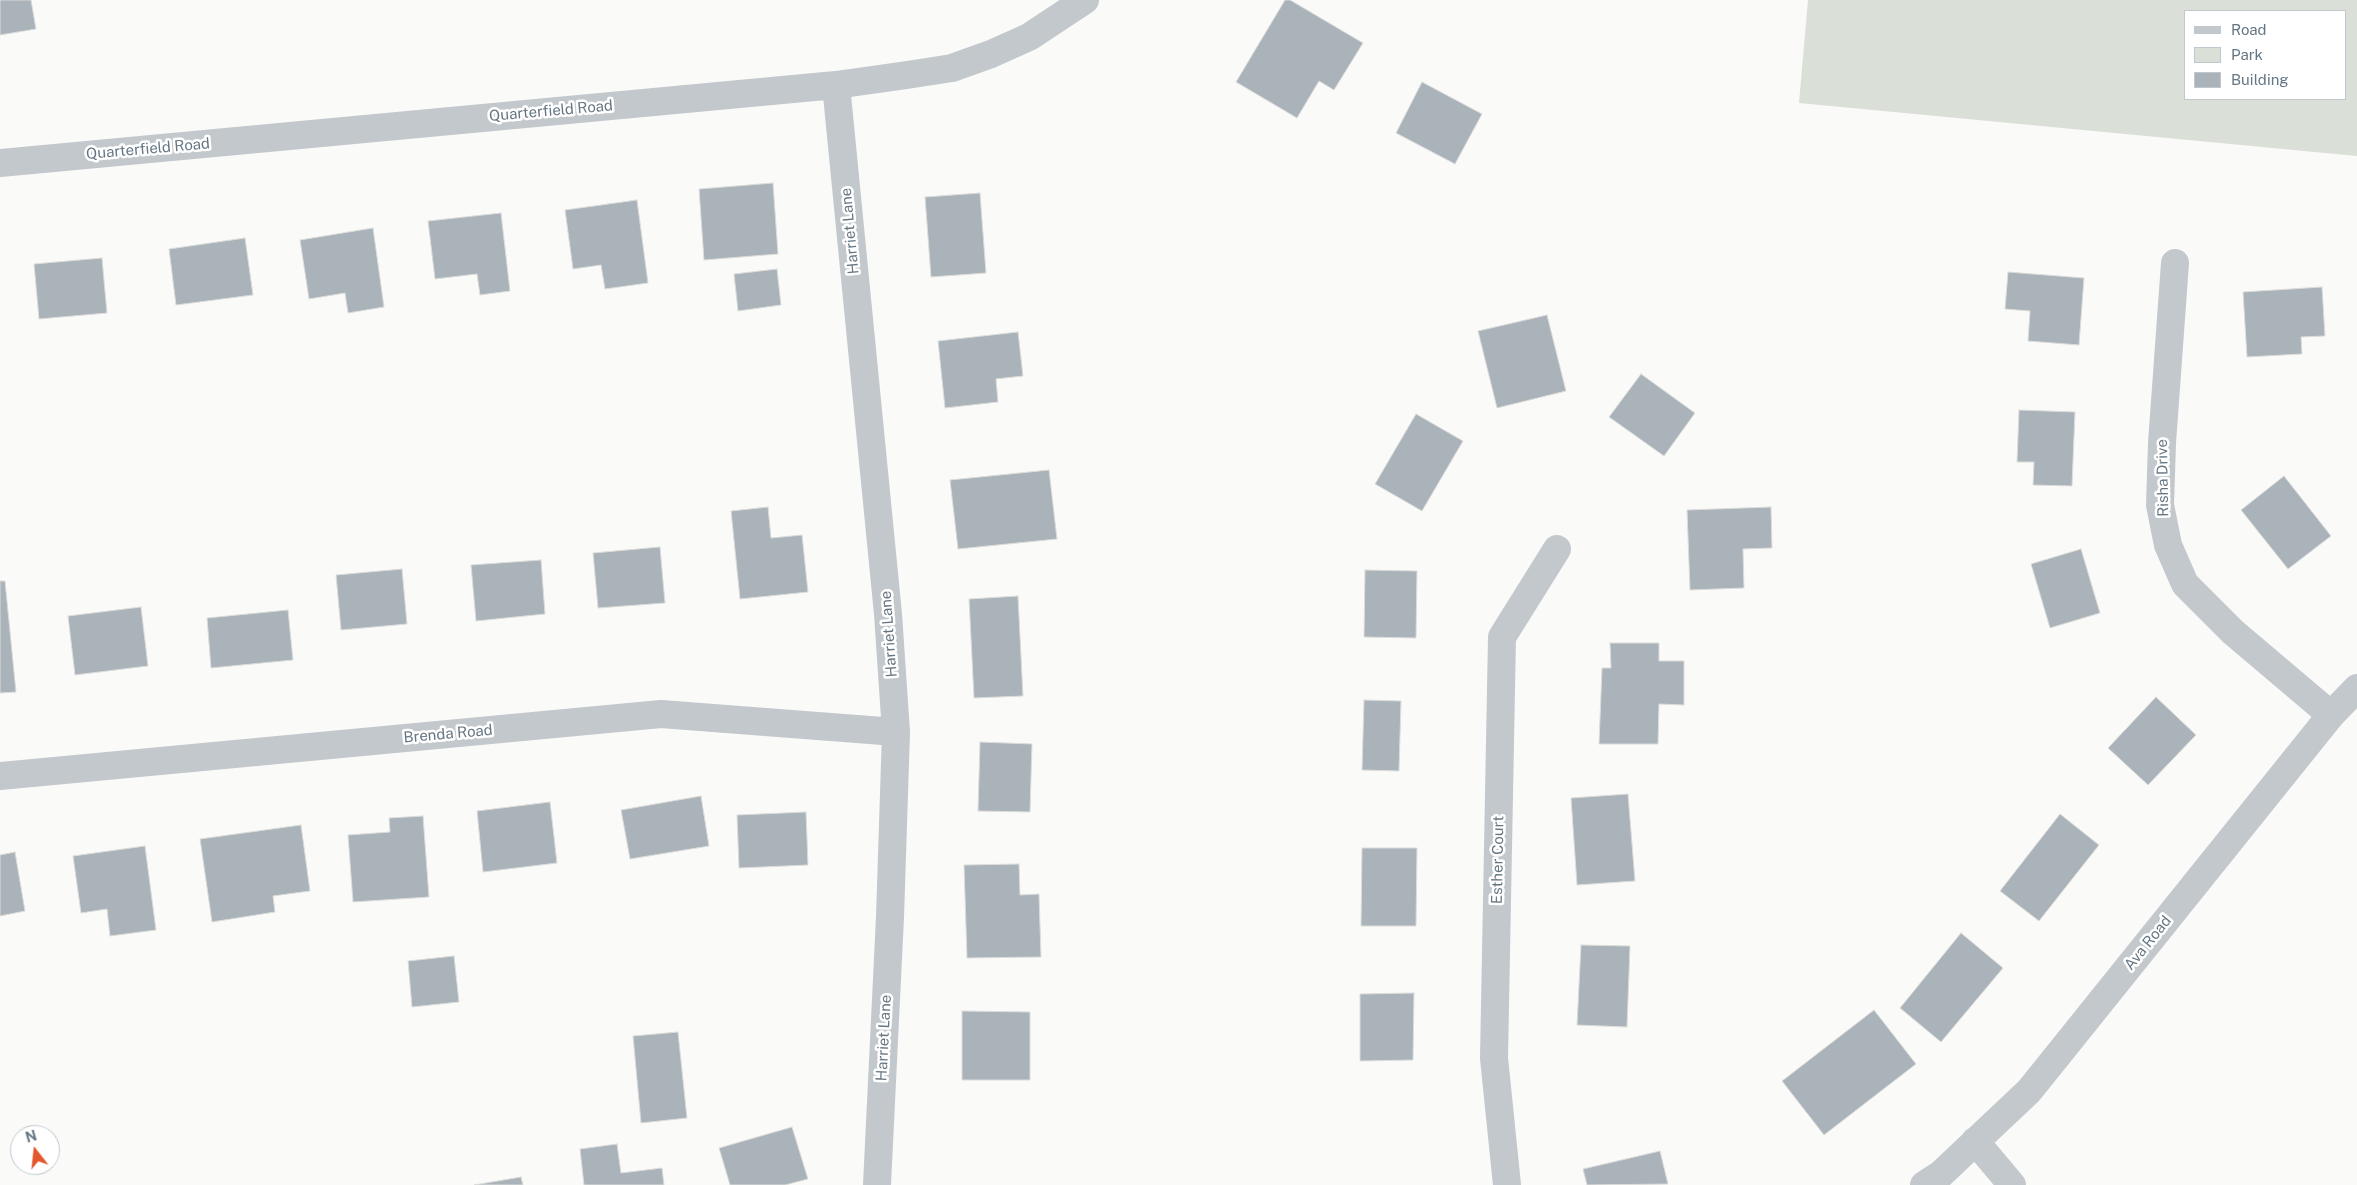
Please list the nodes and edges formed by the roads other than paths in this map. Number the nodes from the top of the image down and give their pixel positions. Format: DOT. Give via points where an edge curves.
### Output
graph roads {
  1 [pos="1085,0"];
  2 [pos="836,85"];
  3 [pos="0,163"];
  4 [pos="2176,263"];
  5 [pos="1557,549"];
  6 [pos="2357,688"];
  7 [pos="2330,714"];
  8 [pos="896,732"];
  9 [pos="0,776"];
  10 [pos="1975,1141"];
  11 [pos="877,1185"];
  12 [pos="1507,1185"];
  13 [pos="1924,1185"];
  14 [pos="2012,1185"];
  1 -- 2 [label="street, Quarterfield Road" via="1029,38 952,68"];
  2 -- 3 [label="street, Quarterfield Road"];
  2 -- 8 [label="street, Harriet Lane" via="888,614"];
  4 -- 7 [label="street, Risha Drive" via="2160,505 2168,545 2185,584 2233,632"];
  5 -- 12 [label="street, Esther Court" via="1502,637 1494,1058"];
  6 -- 7 [label="street, Ava Road"];
  7 -- 10 [label="street, Ava Road" via="2029,1091"];
  8 -- 9 [label="street, Brenda Road" via="661,714"];
  8 -- 11 [label="street, Harriet Lane"];
  10 -- 13 [label="street, Ava Road" via="1941,1174"];
  10 -- 14 [label="street"];
}
